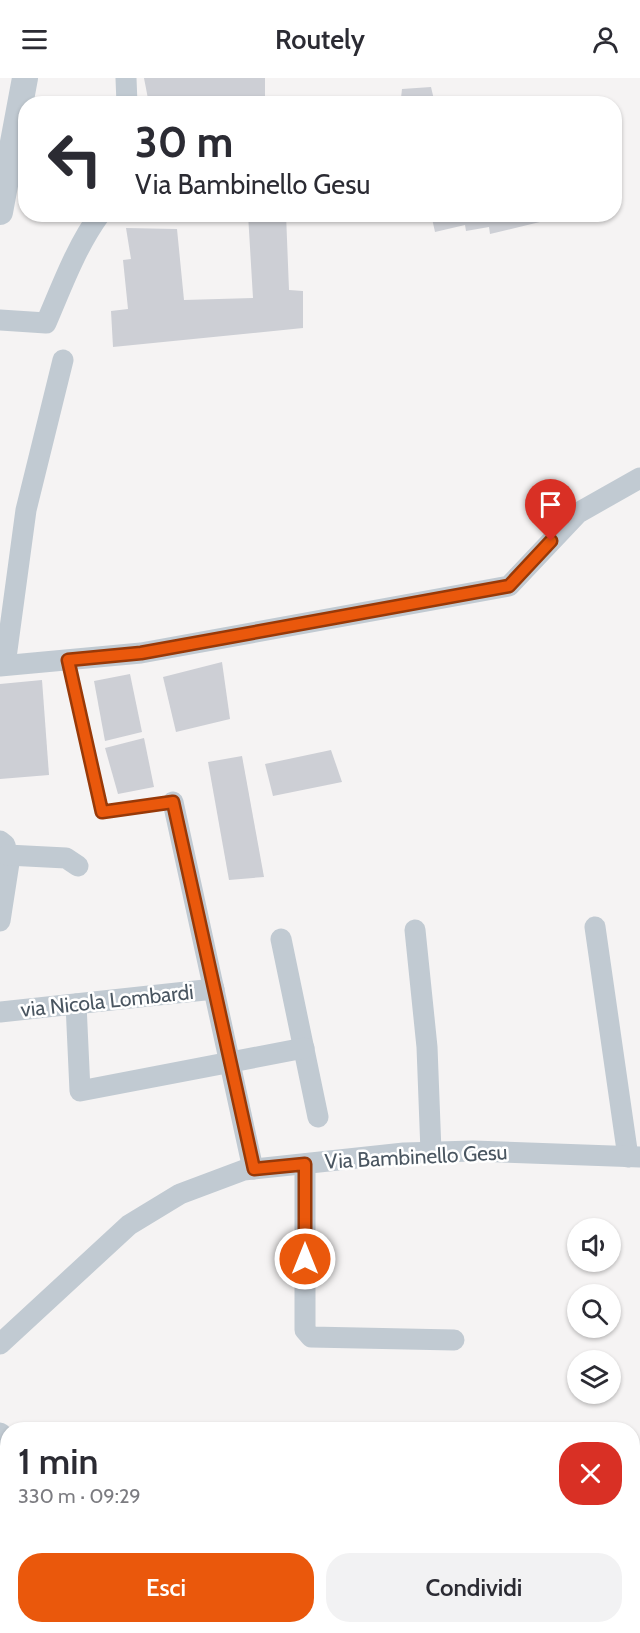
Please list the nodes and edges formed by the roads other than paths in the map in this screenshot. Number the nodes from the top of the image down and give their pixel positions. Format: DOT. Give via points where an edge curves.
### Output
graph roads {
  1 [pos="25,78"];
  2 [pos="126,78"];
  3 [pos="22,96"];
  4 [pos="127,96"];
  5 [pos="18,116"];
  6 [pos="0,212"];
  7 [pos="94,222"];
  8 [pos="0,320"];
  9 [pos="63,360"];
  10 [pos="640,478"];
  11 [pos="68,660"];
  12 [pos="3,666"];
  13 [pos="173,802"];
  14 [pos="4,848"];
  15 [pos="78,866"];
  16 [pos="0,921"];
  17 [pos="595,927"];
  18 [pos="415,930"];
  19 [pos="281,939"];
  20 [pos="214,989"];
  21 [pos="76,1004"];
  22 [pos="0,1012"];
  23 [pos="304,1048"];
  24 [pos="230,1062"];
  25 [pos="318,1117"];
  26 [pos="431,1152"];
  27 [pos="634,1157"];
  28 [pos="305,1164"];
  29 [pos="254,1169"];
  30 [pos="454,1340"];
  31 [pos="0,1344"];
  1 -- 3 [label="street"];
  2 -- 4 [label="street"];
  5 -- 6 [label="street"];
  7 -- 8 [label="street" via="46,323"];
  9 -- 12 [label="street" via="26,510"];
  10 -- 11 [label="street" via="578,513 509,586 141,653"];
  11 -- 12 [label="street"];
  11 -- 13 [label="lane" via="102,812"];
  13 -- 20 [label="street"];
  14 -- 15 [label="street" via="66,858"];
  14 -- 16 [label="street" via="9,863"];
  17 -- 27 [label="street"];
  18 -- 26 [label="street" via="427,1047"];
  19 -- 23 [label="street"];
  20 -- 21 [label="street, via Nicola Lombardi"];
  20 -- 24 [label="street"];
  21 -- 22 [label="street, via Nicola Lombardi"];
  21 -- 24 [label="street" via="80,1091"];
  23 -- 24 [label="street"];
  23 -- 25 [label="street"];
  24 -- 29 [label="street"];
  26 -- 27 [label="street, Via Bambinello Gesu" via="473,1150"];
  26 -- 28 [label="street, Via Bambinello Gesu"];
  28 -- 29 [label="street, Via Bambinello Gesu"];
  28 -- 30 [label="street" via="305,1330 311,1337"];
  29 -- 31 [label="street, Via Bambinello Gesu" via="180,1194 129,1225"];
}
